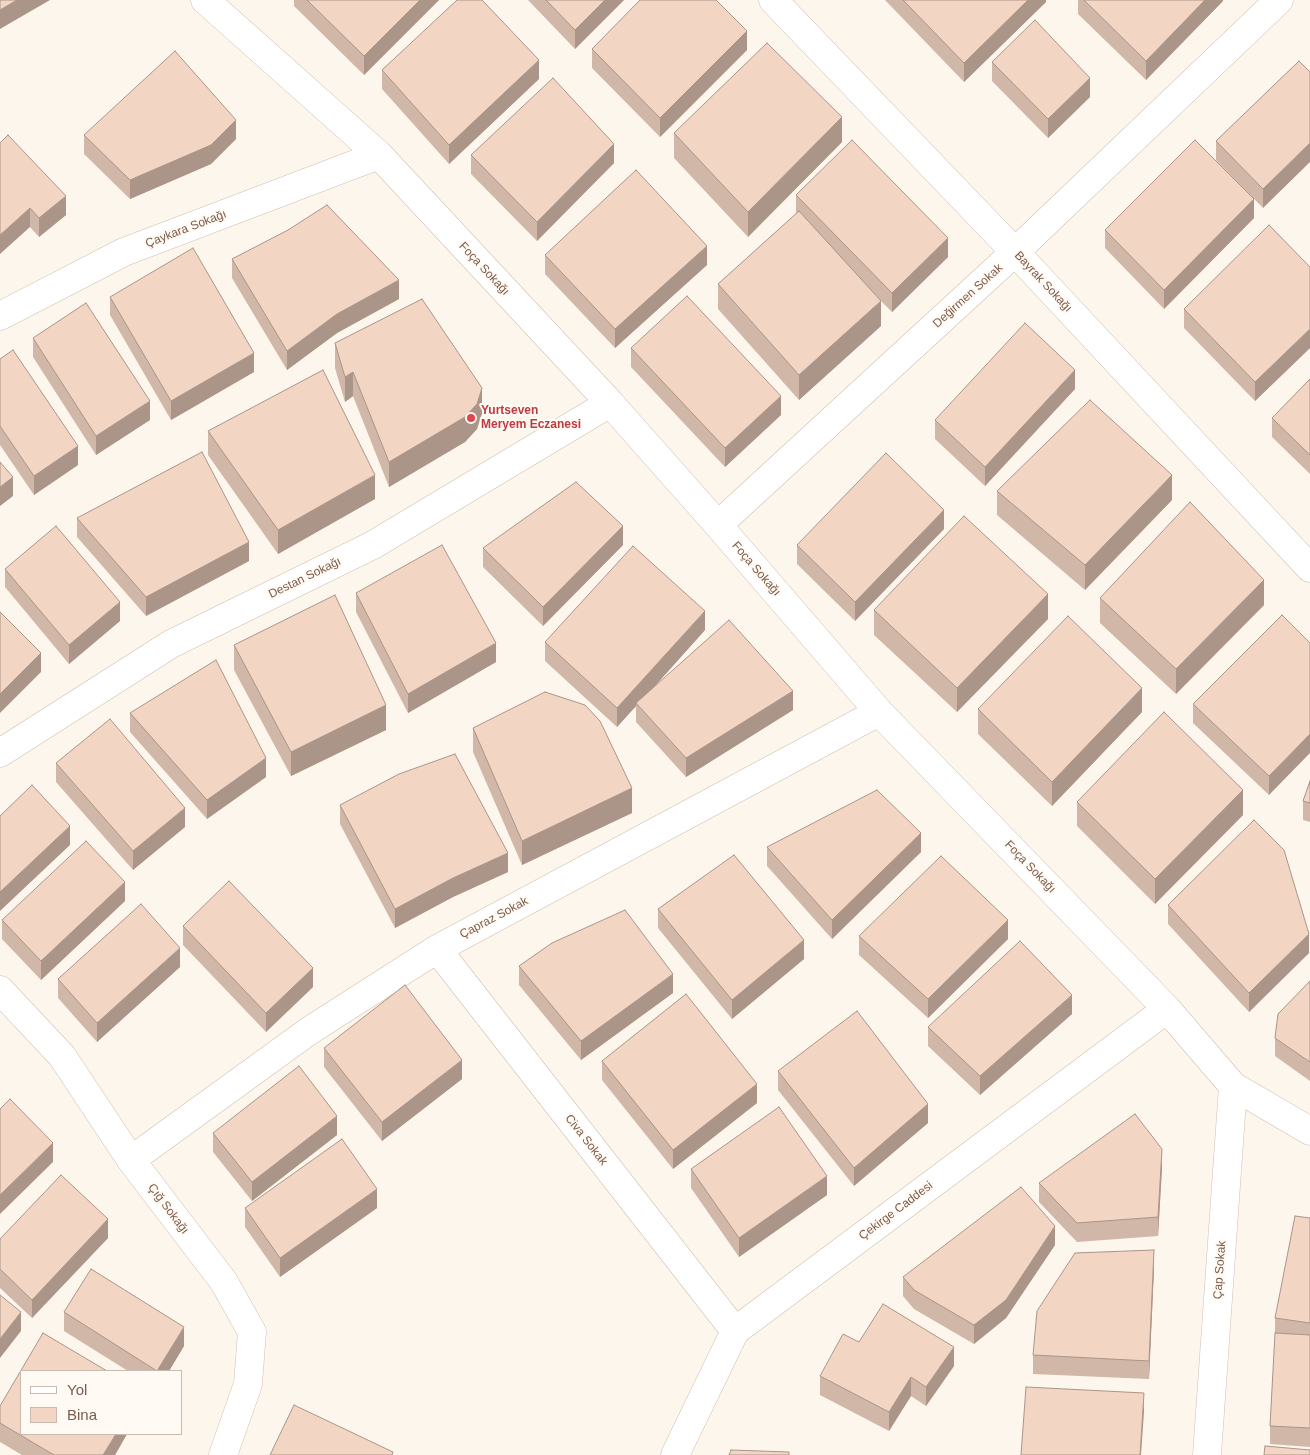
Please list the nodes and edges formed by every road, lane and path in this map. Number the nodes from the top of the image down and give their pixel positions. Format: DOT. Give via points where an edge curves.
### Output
graph roads {
  1 [pos="206,0"];
  2 [pos="773,0"];
  3 [pos="1279,0"];
  4 [pos="378,155"];
  5 [pos="1015,252"];
  6 [pos="0,316"];
  7 [pos="610,403"];
  8 [pos="718,525"];
  9 [pos="1310,568"];
  10 [pos="879,712"];
  11 [pos="0,753"];
  12 [pos="438,949"];
  13 [pos="0,990"];
  14 [pos="1167,1009"];
  15 [pos="1233,1086"];
  16 [pos="1310,1131"];
  17 [pos="131,1160"];
  18 [pos="735,1331"];
  19 [pos="223,1455"];
  20 [pos="675,1455"];
  21 [pos="1207,1455"];
  1 -- 4 [label="street, Foça Sokağı"];
  2 -- 5 [label="street, Bayrak Sokağı"];
  3 -- 5 [label="street, Değirmen Sokak"];
  4 -- 6 [label="street, Çaykara Sokağı" via="124,252"];
  4 -- 7 [label="street, Foça Sokağı"];
  5 -- 8 [label="street, Değirmen Sokak"];
  5 -- 9 [label="street, Bayrak Sokağı"];
  7 -- 8 [label="street, Foça Sokağı"];
  7 -- 11 [label="street, Destan Sokağı" via="373,545 172,644"];
  8 -- 10 [label="street, Foça Sokağı"];
  10 -- 12 [label="street, Çapraz Sokak"];
  10 -- 14 [label="street, Foça Sokağı"];
  12 -- 17 [label="street, Çapraz Sokak" via="309,1031"];
  12 -- 18 [label="street, Civa Sokak"];
  13 -- 17 [label="street, Çığ Sokağı" via="62,1056"];
  14 -- 15 [label="street, Foça Sokağı"];
  14 -- 18 [label="street, Çekirge Caddesi"];
  15 -- 16 [label="street, Foça Sokağı"];
  15 -- 21 [label="street, Çap Sokak"];
  17 -- 19 [label="street, Çığ Sokağı" via="224,1282 252,1332 248,1384"];
  18 -- 20 [label="street, Çekirge Caddesi"];
}
